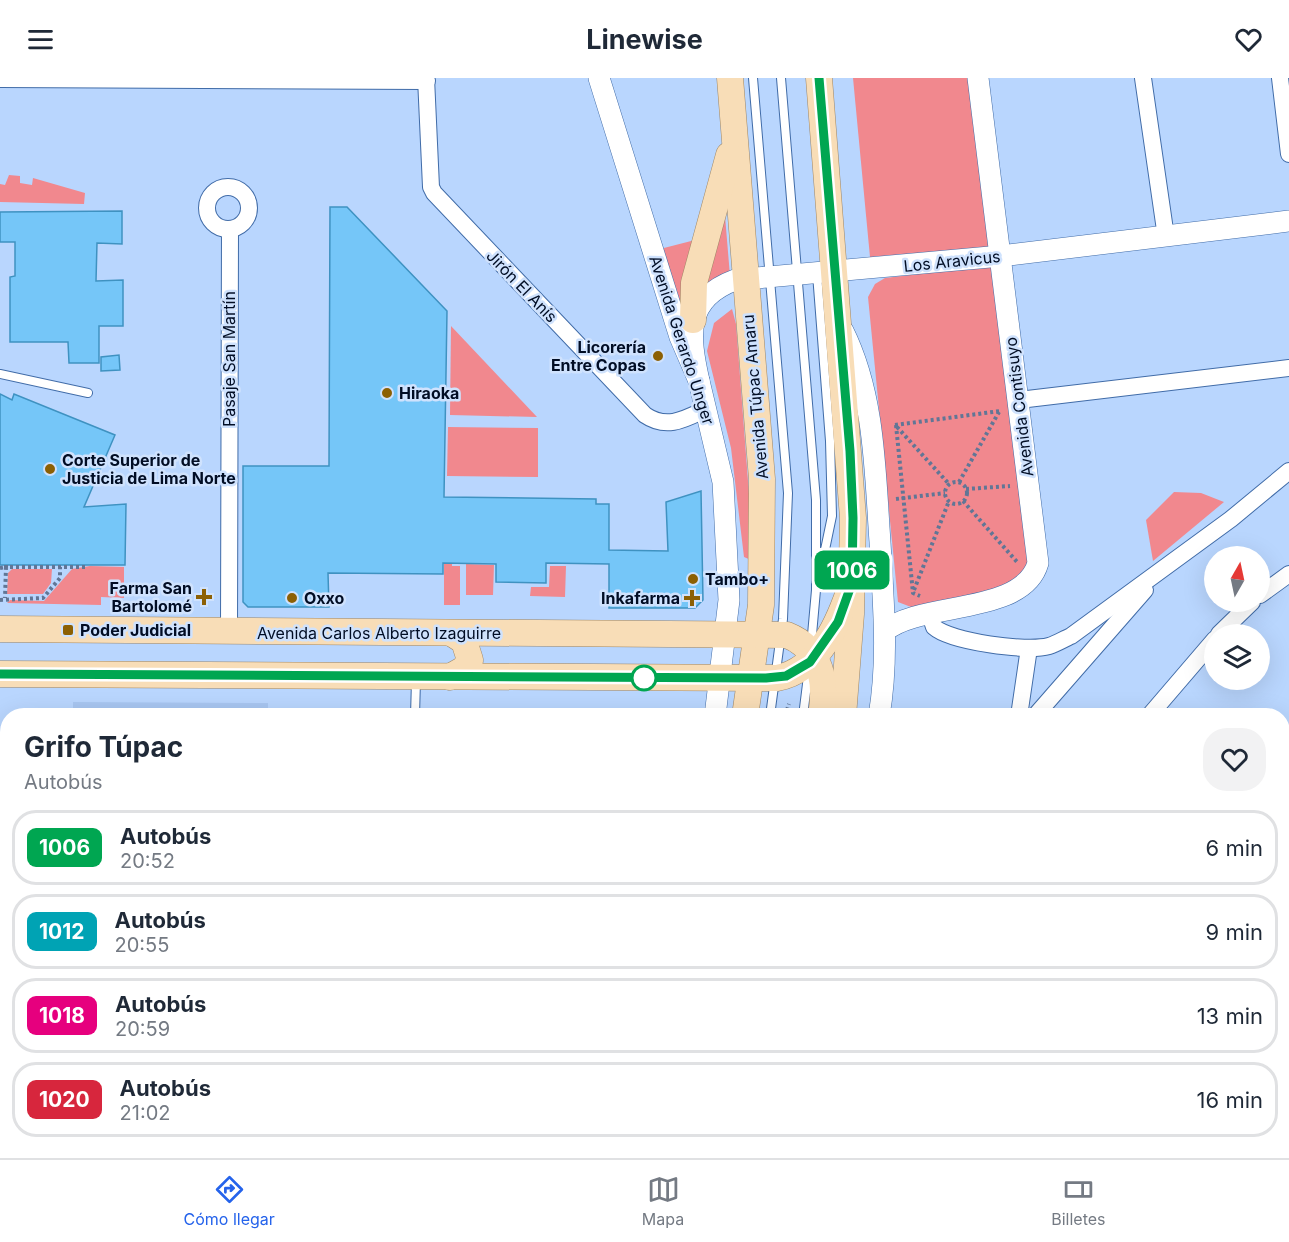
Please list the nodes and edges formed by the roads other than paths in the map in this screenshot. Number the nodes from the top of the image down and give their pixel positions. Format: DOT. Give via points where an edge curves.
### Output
graph roads {
  1 [pos="599,78"];
  2 [pos="730,78"];
  3 [pos="753,78"];
  4 [pos="781,78"];
  5 [pos="819,78"];
  6 [pos="978,78"];
  7 [pos="1143,78"];
  8 [pos="1280,78"];
  9 [pos="0,79"];
  10 [pos="138,79"];
  11 [pos="278,79"];
  12 [pos="427,80"];
  13 [pos="734,131"];
  14 [pos="1289,154"];
  15 [pos="1289,221"];
  16 [pos="230,230"];
  17 [pos="1166,237"];
  18 [pos="1001,256"];
  19 [pos="816,274"];
  20 [pos="770,277"];
  21 [pos="745,279"];
  22 [pos="693,321"];
  23 [pos="840,324"];
  24 [pos="1289,368"];
  25 [pos="0,374"];
  26 [pos="699,381"];
  27 [pos="88,393"];
  28 [pos="1019,400"];
  29 [pos="706,409"];
  30 [pos="1289,471"];
  31 [pos="1170,563"];
  32 [pos="1289,574"];
  33 [pos="852,583"];
  34 [pos="1270,588"];
  35 [pos="816,590"];
  36 [pos="928,606"];
  37 [pos="1242,612"];
  38 [pos="1229,624"];
  39 [pos="0,629"];
  40 [pos="229,632"];
  41 [pos="885,632"];
  42 [pos="453,633"];
  43 [pos="726,634"];
  44 [pos="770,635"];
  45 [pos="1029,648"];
  46 [pos="1204,652"];
  47 [pos="811,656"];
  48 [pos="0,674"];
  49 [pos="416,677"];
  50 [pos="450,678"];
  51 [pos="720,678"];
  52 [pos="764,678"];
  53 [pos="415,708"];
  54 [pos="716,708"];
  55 [pos="749,708"];
  56 [pos="769,708"];
  57 [pos="804,708"];
  58 [pos="822,708"];
  59 [pos="844,708"];
  60 [pos="880,708"];
  61 [pos="1019,708"];
  62 [pos="1042,708"];
  63 [pos="1156,708"];
  1 -- 26 [label="street, Avenida Gerardo Unger" via="680,337"];
  2 -- 13 [label="main road, Avenida Túpac Amaru"];
  3 -- 20 [label="lane"];
  4 -- 19 [label="lane"];
  5 -- 19 [label="main road"];
  6 -- 18 [label="street, Avenida Contisuyo"];
  7 -- 17 [label="street"];
  8 -- 14 [label="street"];
  9 -- 10 [label="street"];
  10 -- 11 [label="street"];
  11 -- 12 [label="street"];
  12 -- 29 [label="street, Jirón El Anís" via="434,193 645,415 655,422 674,423"];
  13 -- 21 [label="main road, Avenida Túpac Amaru"];
  13 -- 22 [label="main road" via="694,282"];
  15 -- 17 [label="street, Los Aravicus"];
  16 -- 40 [label="street, Pasaje San Martín"];
  17 -- 18 [label="street, Los Aravicus"];
  18 -- 19 [label="street, Los Aravicus"];
  18 -- 28 [label="street, Avenida Contisuyo"];
  19 -- 20 [label="street, Los Aravicus"];
  19 -- 23 [label="main road"];
  19 -- 35 [label="lane"];
  19 -- 35 [label="lane" via="832,516"];
  20 -- 21 [label="street, Los Aravicus"];
  20 -- 44 [label="lane" via="788,502"];
  21 -- 22 [label="street, Los Aravicus" via="714,291 701,304"];
  21 -- 44 [label="main road, Avenida Túpac Amaru"];
  22 -- 26 [label="street" via="692,349"];
  23 -- 33 [label="main road" via="853,507"];
  23 -- 41 [label="street" via="859,373 870,429"];
  24 -- 28 [label="street"];
  25 -- 27 [label="lane"];
  26 -- 29 [label="street, Avenida Gerardo Unger"];
  28 -- 36 [label="street, Avenida Contisuyo" via="1019,485 1038,563 1024,571 1011,591 988,601"];
  29 -- 43 [label="street, Avenida Gerardo Unger" via="724,492 729,585"];
  30 -- 31 [label="street"];
  31 -- 45 [label="street" via="1071,636 1050,646"];
  31 -- 62 [label="street"];
  32 -- 34 [label="street"];
  33 -- 47 [label="main road" via="838,622"];
  33 -- 59 [label="main road"];
  35 -- 47 [label="lane"];
  36 -- 41 [label="street"];
  36 -- 45 [label="street" via="934,627 949,635"];
  37 -- 38 [label="street"];
  39 -- 40 [label="main road, Avenida Carlos Alberto Izaguirre"];
  40 -- 42 [label="main road, Avenida Carlos Alberto Izaguirre"];
  41 -- 60 [label="street"];
  42 -- 43 [label="main road, Avenida Carlos Alberto Izaguirre"];
  42 -- 50 [label="main road" via="464,641 470,660"];
  43 -- 44 [label="main road, Avenida Carlos Alberto Izaguirre"];
  43 -- 51 [label="street, Avenida Gerardo Unger"];
  44 -- 47 [label="main road" via="799,641"];
  44 -- 52 [label="main road, Avenida Túpac Amaru"];
  45 -- 61 [label="street"];
  46 -- 63 [label="street"];
  47 -- 52 [label="main road" via="797,672"];
  47 -- 57 [label="lane"];
  47 -- 58 [label="main road" via="824,682"];
  48 -- 49 [label="main road"];
  49 -- 50 [label="main road"];
  49 -- 53 [label="lane"];
  50 -- 51 [label="main road"];
  51 -- 52 [label="main road"];
  51 -- 54 [label="street, Avenida Gerardo Unger"];
  52 -- 55 [label="main road, Avenida Túpac Amaru"];
  52 -- 56 [label="lane"];
}
